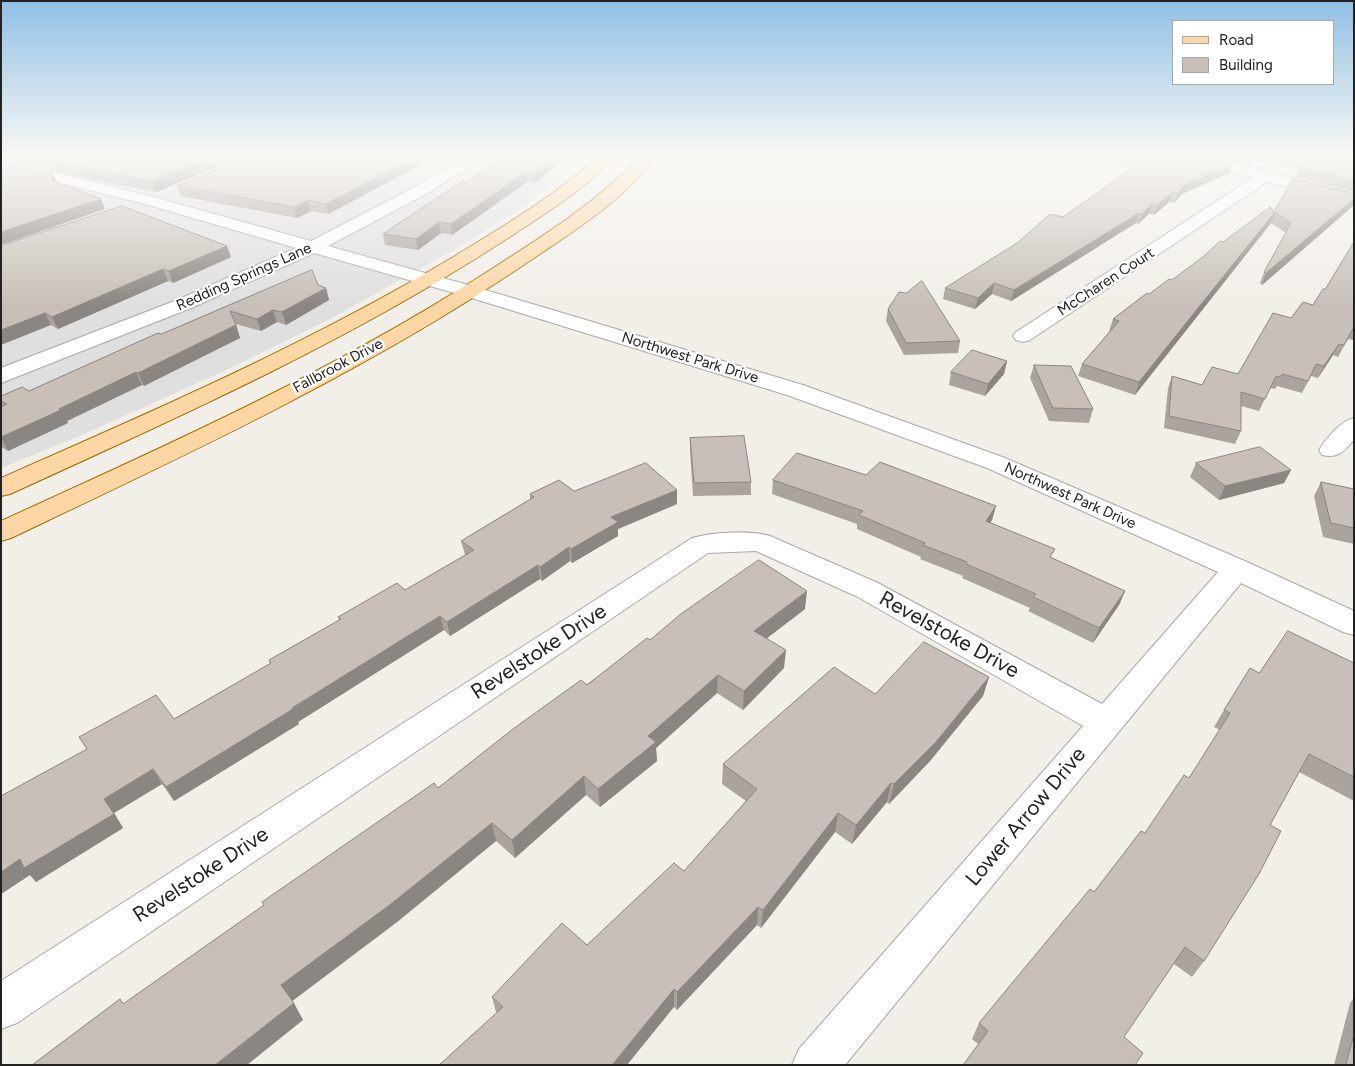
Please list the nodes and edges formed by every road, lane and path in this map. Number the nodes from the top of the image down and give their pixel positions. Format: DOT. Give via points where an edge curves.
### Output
graph roads {
  1 [pos="135,207"];
  2 [pos="172,207"];
  3 [pos="390,207"];
  4 [pos="542,207"];
  5 [pos="594,207"];
  6 [pos="1219,207"];
  7 [pos="123,211"];
  8 [pos="313,246"];
  9 [pos="431,280"];
  10 [pos="472,292"];
  11 [pos="1023,336"];
  12 [pos="1,376"];
  13 [pos="1354,425"];
  14 [pos="1331,450"];
  15 [pos="1,488"];
  16 [pos="1,532"];
  17 [pos="1237,569"];
  18 [pos="1354,624"];
  19 [pos="1106,723"];
  20 [pos="1,1007"];
  21 [pos="815,1065"];
  1 -- 7 [label="street"];
  2 -- 8 [label="street, Northwest Park Drive"];
  3 -- 8 [label="street, Redding Springs Lane"];
  4 -- 9 [label="main road, Fallbrook Drive"];
  5 -- 10 [label="main road, Fallbrook Drive"];
  6 -- 11 [label="street, McCharen Court"];
  8 -- 9 [label="street, Northwest Park Drive"];
  8 -- 12 [label="street, Redding Springs Lane" via="186,303"];
  9 -- 10 [label="street, Northwest Park Drive"];
  9 -- 15 [label="main road, Fallbrook Drive" via="299,349"];
  10 -- 16 [label="main road, Fallbrook Drive" via="356,359 196,440"];
  10 -- 17 [label="street, Northwest Park Drive" via="795,390 969,453"];
  13 -- 14 [label="street"];
  17 -- 18 [label="street, Northwest Park Drive"];
  17 -- 19 [label="street, Lower Arrow Drive"];
  19 -- 20 [label="street, Revelstoke Drive" via="859,586 760,542 702,544"];
  19 -- 21 [label="street, Lower Arrow Drive"];
}
